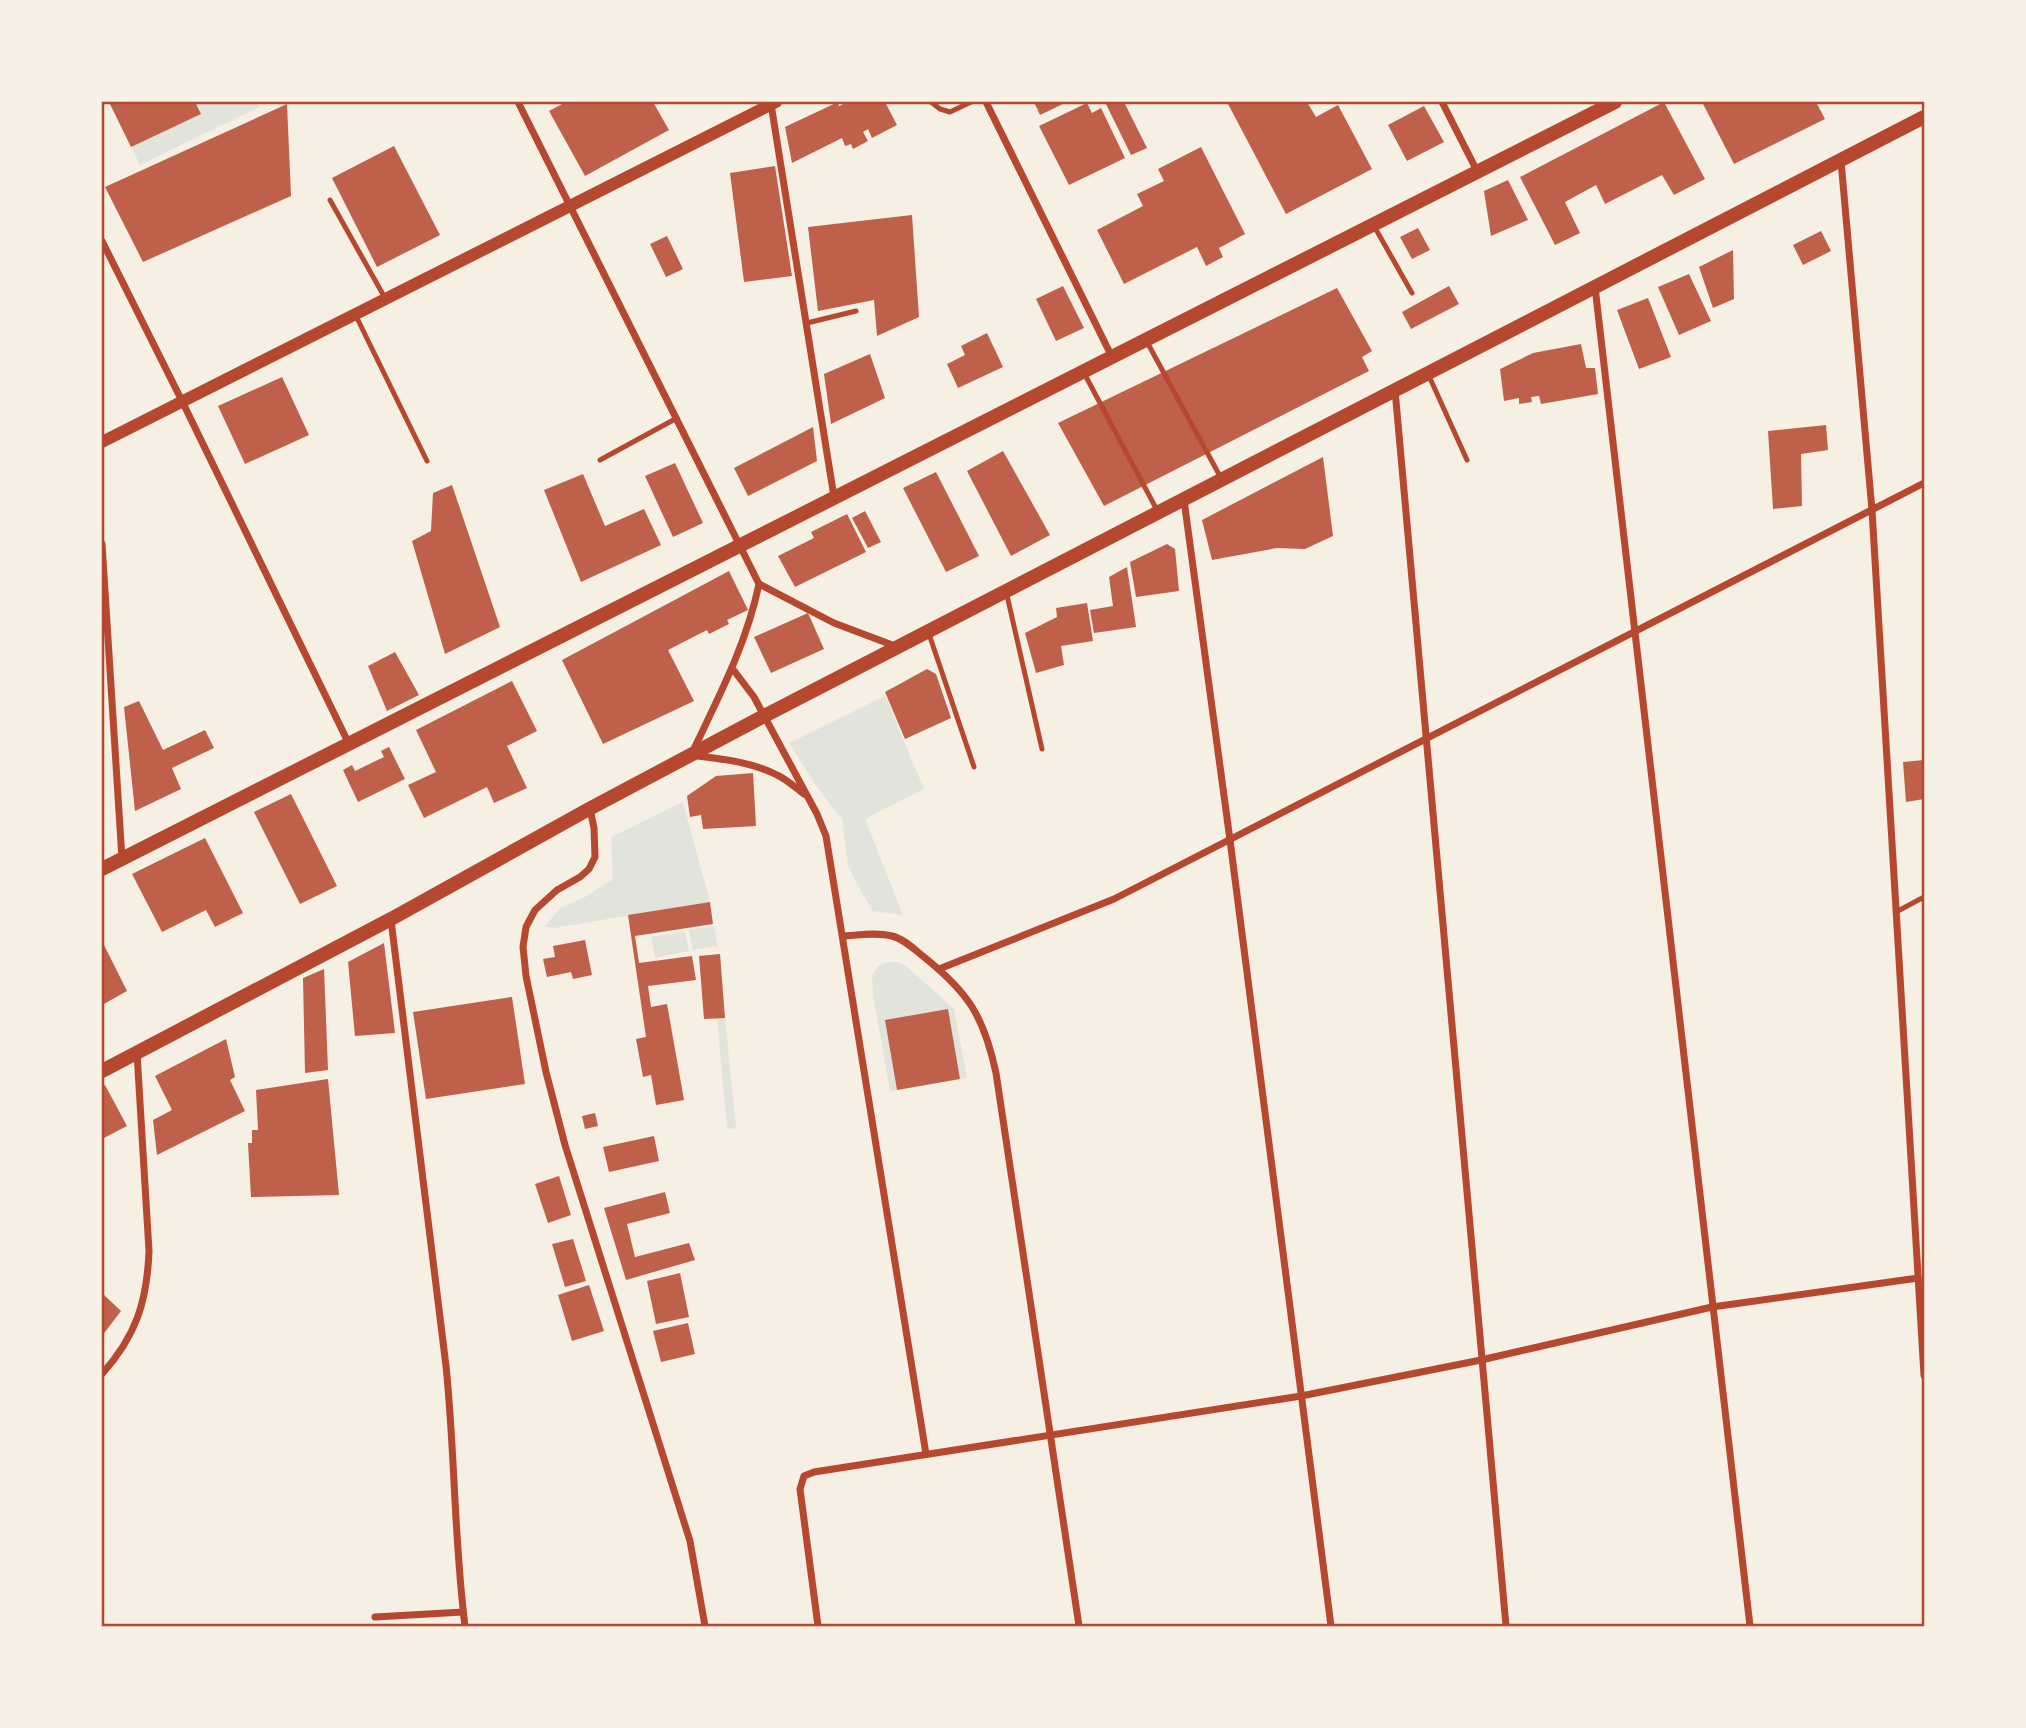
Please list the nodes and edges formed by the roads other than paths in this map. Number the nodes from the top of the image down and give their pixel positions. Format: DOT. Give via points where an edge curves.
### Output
graph roads {
  1 [pos="517,102"];
  2 [pos="931,102"];
  3 [pos="971,102"];
  4 [pos="986,102"];
  5 [pos="1442,102"];
  6 [pos="1615,102"];
  7 [pos="774,103"];
  8 [pos="1924,117"];
  9 [pos="1841,160"];
  10 [pos="1477,171"];
  11 [pos="330,200"];
  12 [pos="570,205"];
  13 [pos="1373,224"];
  14 [pos="102,241"];
  15 [pos="1595,286"];
  16 [pos="1412,293"];
  17 [pos="385,299"];
  18 [pos="856,311"];
  19 [pos="355,314"];
  20 [pos="807,323"];
  21 [pos="1145,340"];
  22 [pos="1112,357"];
  23 [pos="1083,371"];
  24 [pos="1427,373"];
  25 [pos="1395,390"];
  26 [pos="182,401"];
  27 [pos="677,418"];
  28 [pos="102,442"];
  29 [pos="600,460"];
  30 [pos="1467,460"];
  31 [pos="427,461"];
  32 [pos="1222,479"];
  33 [pos="1924,483"];
  34 [pos="834,498"];
  35 [pos="1184,499"];
  36 [pos="1872,510"];
  37 [pos="1158,512"];
  38 [pos="102,544"];
  39 [pos="741,545"];
  40 [pos="759,584"];
  41 [pos="1006,591"];
  42 [pos="928,631"];
  43 [pos="1635,632"];
  44 [pos="899,647"];
  45 [pos="732,668"];
  46 [pos="764,716"];
  47 [pos="1427,739"];
  48 [pos="349,744"];
  49 [pos="1042,749"];
  50 [pos="691,755"];
  51 [pos="974,767"];
  52 [pos="807,795"];
  53 [pos="589,809"];
  54 [pos="1230,840"];
  55 [pos="122,859"];
  56 [pos="102,869"];
  57 [pos="1924,897"];
  58 [pos="1896,912"];
  59 [pos="391,919"];
  60 [pos="843,936"];
  61 [pos="939,969"];
  62 [pos="137,1053"];
  63 [pos="102,1071"];
  64 [pos="1918,1278"];
  65 [pos="1712,1307"];
  66 [pos="1481,1360"];
  67 [pos="102,1374"];
  68 [pos="1924,1375"];
  69 [pos="1301,1396"];
  70 [pos="1051,1435"];
  71 [pos="926,1454"];
  72 [pos="463,1612"];
  73 [pos="375,1616"];
  74 [pos="465,1626"];
  75 [pos="705,1626"];
  76 [pos="818,1626"];
  77 [pos="1079,1626"];
  78 [pos="1331,1626"];
  79 [pos="1506,1626"];
  80 [pos="1750,1626"];
  1 -- 12 [label="street"];
  2 -- 3 [label="lane" via="950,112"];
  4 -- 22 [label="street"];
  5 -- 10 [label="street"];
  6 -- 10 [label="main road"];
  7 -- 12 [label="street"];
  7 -- 20 [label="street"];
  8 -- 9 [label="main road"];
  9 -- 15 [label="main road"];
  9 -- 36 [label="street"];
  10 -- 13 [label="main road"];
  11 -- 17 [label="lane"];
  12 -- 17 [label="street"];
  12 -- 27 [label="street"];
  13 -- 16 [label="lane"];
  13 -- 21 [label="main road"];
  14 -- 26 [label="street"];
  15 -- 24 [label="main road"];
  15 -- 43 [label="street"];
  17 -- 19 [label="street"];
  18 -- 20 [label="lane"];
  19 -- 26 [label="street"];
  19 -- 31 [label="lane"];
  20 -- 34 [label="street"];
  21 -- 22 [label="main road"];
  21 -- 32 [label="lane"];
  22 -- 23 [label="main road"];
  23 -- 34 [label="main road"];
  23 -- 37 [label="lane"];
  24 -- 25 [label="main road"];
  24 -- 30 [label="lane"];
  25 -- 32 [label="main road"];
  25 -- 47 [label="street"];
  26 -- 28 [label="street"];
  26 -- 48 [label="street"];
  27 -- 29 [label="lane"];
  27 -- 39 [label="street"];
  32 -- 35 [label="main road"];
  33 -- 36 [label="street"];
  34 -- 39 [label="main road"];
  35 -- 37 [label="main road"];
  35 -- 54 [label="street"];
  36 -- 43 [label="street"];
  36 -- 58 [label="street"];
  37 -- 41 [label="main road"];
  38 -- 55 [label="street"];
  39 -- 40 [label="street"];
  39 -- 48 [label="main road"];
  40 -- 44 [label="street" via="834,623"];
  40 -- 45 [label="street"];
  41 -- 42 [label="main road"];
  41 -- 49 [label="lane"];
  42 -- 44 [label="main road"];
  42 -- 51 [label="lane"];
  43 -- 47 [label="street"];
  43 -- 65 [label="street"];
  44 -- 46 [label="main road"];
  45 -- 46 [label="street"];
  45 -- 50 [label="street"];
  46 -- 50 [label="main road"];
  46 -- 52 [label="street"];
  47 -- 54 [label="street"];
  47 -- 66 [label="street"];
  48 -- 55 [label="main road"];
  50 -- 52 [label="street" via="756,766"];
  50 -- 53 [label="main road"];
  52 -- 60 [label="street" via="823,826"];
  53 -- 59 [label="main road"];
  53 -- 75 [label="street" via="595,856 589,869 535,910 523,947 526,976 565,1145 690,1541"];
  54 -- 61 [label="street" via="1114,899"];
  54 -- 69 [label="street"];
  55 -- 56 [label="main road"];
  57 -- 58 [label="lane"];
  58 -- 64 [label="street"];
  59 -- 62 [label="main road"];
  59 -- 72 [label="street" via="446,1366"];
  60 -- 61 [label="street" via="893,936"];
  60 -- 71 [label="street"];
  61 -- 70 [label="street" via="976,1012 991,1051"];
  62 -- 63 [label="main road"];
  62 -- 67 [label="street" via="148,1280 133,1332"];
  64 -- 65 [label="street"];
  64 -- 68 [label="street"];
  65 -- 66 [label="street"];
  65 -- 80 [label="street"];
  66 -- 69 [label="street"];
  66 -- 79 [label="street"];
  69 -- 70 [label="street"];
  69 -- 78 [label="street"];
  70 -- 71 [label="street"];
  70 -- 77 [label="street"];
  71 -- 76 [label="street" via="804,1476 800,1489"];
  72 -- 73 [label="street"];
  72 -- 74 [label="street"];
}
